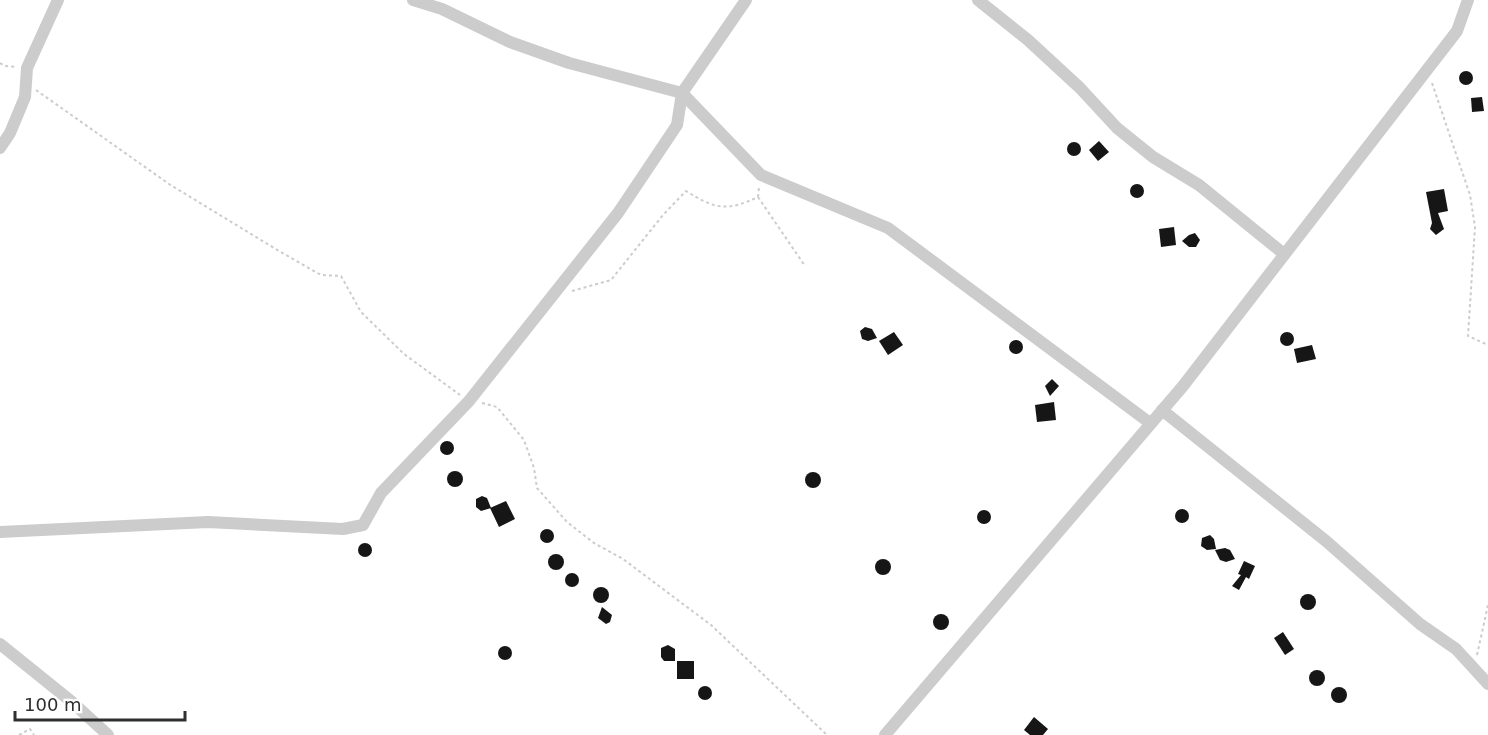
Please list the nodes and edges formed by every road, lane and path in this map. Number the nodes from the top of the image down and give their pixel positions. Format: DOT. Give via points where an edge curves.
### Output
graph roads {
  1 [pos="58,0"];
  2 [pos="412,0"];
  3 [pos="746,0"];
  4 [pos="978,0"];
  5 [pos="1468,0"];
  6 [pos="0,63"];
  7 [pos="27,68"];
  8 [pos="1427,69"];
  9 [pos="26,83"];
  10 [pos="682,93"];
  11 [pos="0,148"];
  12 [pos="761,175"];
  13 [pos="758,197"];
  14 [pos="1284,254"];
  15 [pos="805,266"];
  16 [pos="570,292"];
  17 [pos="1488,345"];
  18 [pos="469,400"];
  19 [pos="1162,410"];
  20 [pos="1150,423"];
  21 [pos="0,532"];
  22 [pos="1488,605"];
  23 [pos="0,644"];
  24 [pos="1475,669"];
  25 [pos="1488,684"];
  26 [pos="19,735"];
  27 [pos="34,735"];
  28 [pos="108,735"];
  29 [pos="827,735"];
  30 [pos="885,735"];
  1 -- 7 [label="street"];
  2 -- 10 [label="street" via="569,63"];
  3 -- 10 [label="street"];
  4 -- 14 [label="street" via="1029,40 1117,128 1153,157 1199,185"];
  5 -- 8 [label="street" via="1457,31"];
  6 -- 7 [label="path"];
  7 -- 9 [label="street"];
  8 -- 14 [label="street"];
  8 -- 17 [label="path" via="1470,195 1475,227 1468,336"];
  9 -- 11 [label="street" via="25,97"];
  9 -- 18 [label="path" via="169,184 321,275 341,276 361,312 404,354"];
  10 -- 12 [label="street"];
  10 -- 18 [label="street" via="677,125 618,213"];
  12 -- 13 [label="path"];
  12 -- 20 [label="street" via="888,228"];
  13 -- 15 [label="path"];
  13 -- 16 [label="path" via="736,207 710,206 686,191 611,280"];
  14 -- 19 [label="street"];
  18 -- 21 [label="street" via="381,493 363,525 343,529 208,522"];
  18 -- 29 [label="path" via="497,407 511,423 524,440 537,488 567,522 624,559 711,625"];
  19 -- 20 [label="street"];
  19 -- 24 [label="street" via="1326,541"];
  20 -- 30 [label="street"];
  22 -- 24 [label="path"];
  23 -- 28 [label="street"];
  24 -- 25 [label="street"];
  26 -- 27 [label="path" via="30,729"];
}
